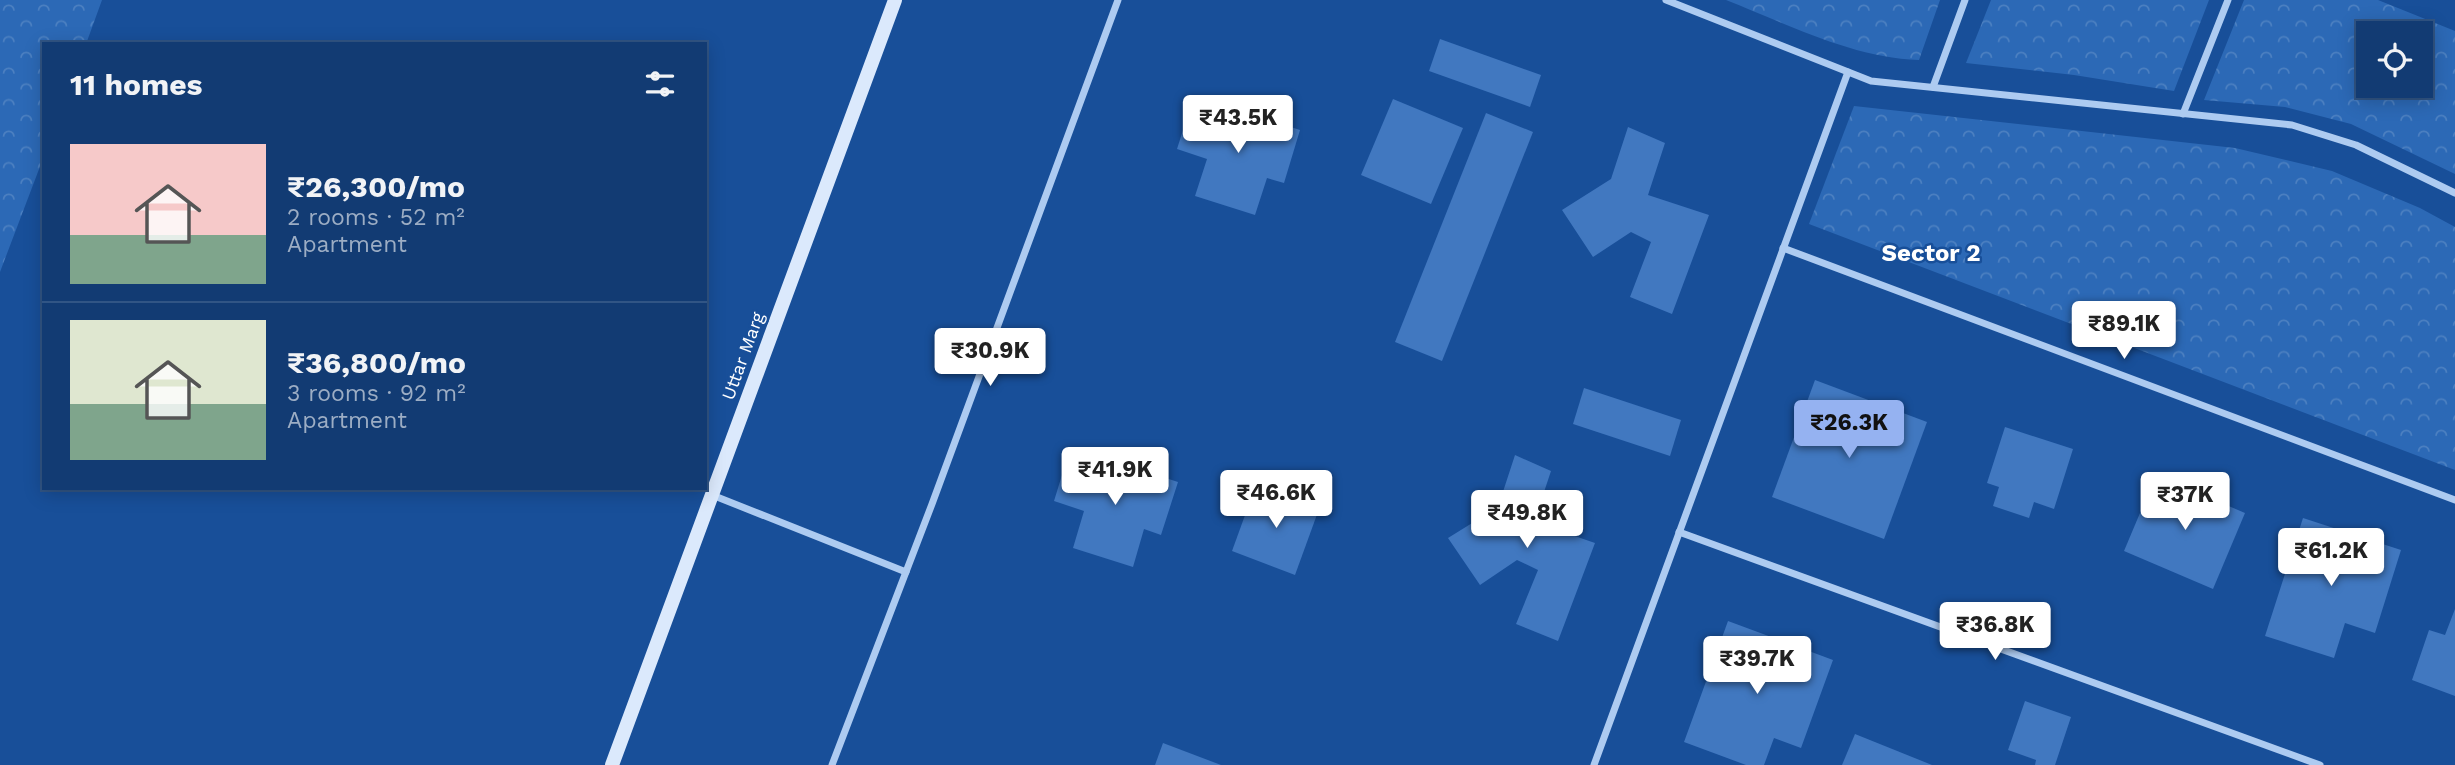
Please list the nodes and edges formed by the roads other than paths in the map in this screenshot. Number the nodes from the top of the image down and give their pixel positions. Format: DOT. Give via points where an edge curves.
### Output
graph roads {
  1 [pos="895,0"];
  2 [pos="1118,0"];
  3 [pos="1666,0"];
  4 [pos="1965,0"];
  5 [pos="2228,0"];
  6 [pos="1848,72"];
  7 [pos="1933,87"];
  8 [pos="2183,114"];
  9 [pos="2455,193"];
  10 [pos="1783,248"];
  11 [pos="712,495"];
  12 [pos="2455,500"];
  13 [pos="1679,532"];
  14 [pos="906,572"];
  15 [pos="612,765"];
  16 [pos="832,765"];
  17 [pos="1594,765"];
  18 [pos="2319,765"];
  1 -- 11 [label="main road, Uttar Marg"];
  2 -- 14 [label="street"];
  3 -- 6 [label="street"];
  4 -- 7 [label="street"];
  5 -- 8 [label="street"];
  6 -- 7 [label="street" via="1871,80"];
  6 -- 10 [label="street"];
  7 -- 8 [label="street"];
  8 -- 9 [label="street" via="2292,125 2356,145"];
  10 -- 12 [label="street"];
  10 -- 13 [label="street"];
  11 -- 14 [label="street"];
  11 -- 15 [label="main road, Uttar Marg"];
  13 -- 17 [label="street"];
  13 -- 18 [label="street"];
  14 -- 16 [label="street"];
}
